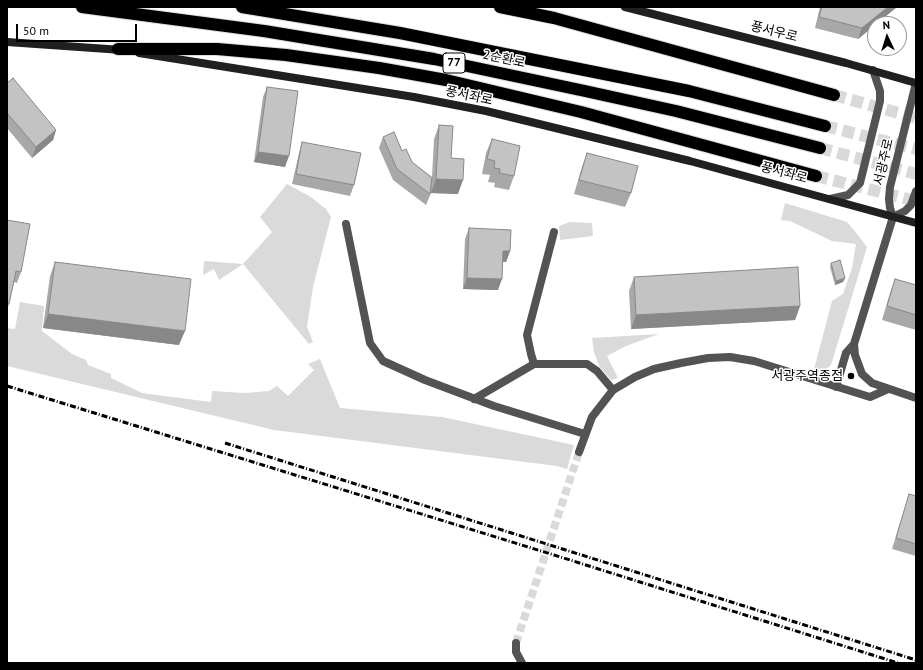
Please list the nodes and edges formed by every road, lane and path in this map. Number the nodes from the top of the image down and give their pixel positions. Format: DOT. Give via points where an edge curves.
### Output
graph roads {
  1 [pos="82,7"];
  2 [pos="242,7"];
  3 [pos="500,7"];
  4 [pos="626,7"];
  5 [pos="7,42"];
  6 [pos="118,49"];
  7 [pos="873,70"];
  8 [pos="916,78"];
  9 [pos="916,83"];
  10 [pos="834,95"];
  11 [pos="825,126"];
  12 [pos="820,148"];
  13 [pos="816,176"];
  14 [pos="916,191"];
  15 [pos="830,198"];
  16 [pos="893,216"];
  17 [pos="916,223"];
  18 [pos="346,224"];
  19 [pos="554,232"];
  20 [pos="854,344"];
  21 [pos="534,364"];
  22 [pos="836,387"];
  23 [pos="613,390"];
  24 [pos="888,390"];
  25 [pos="916,398"];
  26 [pos="474,399"];
  27 [pos="585,434"];
  28 [pos="579,452"];
  29 [pos="516,643"];
  30 [pos="522,663"];
  1 -- 12 [label="highway, 2순환로 / 77" via="272,32 434,59 585,90"];
  2 -- 11 [label="highway, 2순환로 / 77" via="400,33 689,91"];
  3 -- 10 [label="highway" via="554,18"];
  4 -- 7 [label="street, 풍서우로"];
  5 -- 6 [label="street, 풍서좌로"];
  6 -- 13 [label="highway" via="217,49 286,55 446,80 582,112"];
  6 -- 15 [label="street, 풍서좌로" via="399,94 486,112 626,144"];
  7 -- 9 [label="street, 풍서우로"];
  7 -- 15 [label="street" via="880,91 880,101 860,183 848,195"];
  8 -- 9 [label="street, 서광주로"];
  9 -- 16 [label="street, 서광주로" via="890,187 889,199"];
  14 -- 16 [label="street" via="911,205"];
  15 -- 16 [label="street, 풍서좌로"];
  16 -- 17 [label="street, 풍서좌로"];
  16 -- 20 [label="street"];
  18 -- 26 [label="street" via="370,343 383,361"];
  19 -- 21 [label="street" via="527,335"];
  20 -- 22 [label="street" via="846,353"];
  20 -- 24 [label="street" via="862,374 872,383"];
  21 -- 23 [label="street" via="586,364 597,371"];
  21 -- 26 [label="street"];
  22 -- 23 [label="street" via="754,361 730,357 708,358 654,369"];
  22 -- 24 [label="street" via="870,397"];
  23 -- 27 [label="street" via="592,417"];
  24 -- 25 [label="street"];
  26 -- 27 [label="street"];
  27 -- 28 [label="street"];
  29 -- 30 [label="street" via="516,652"];
}
